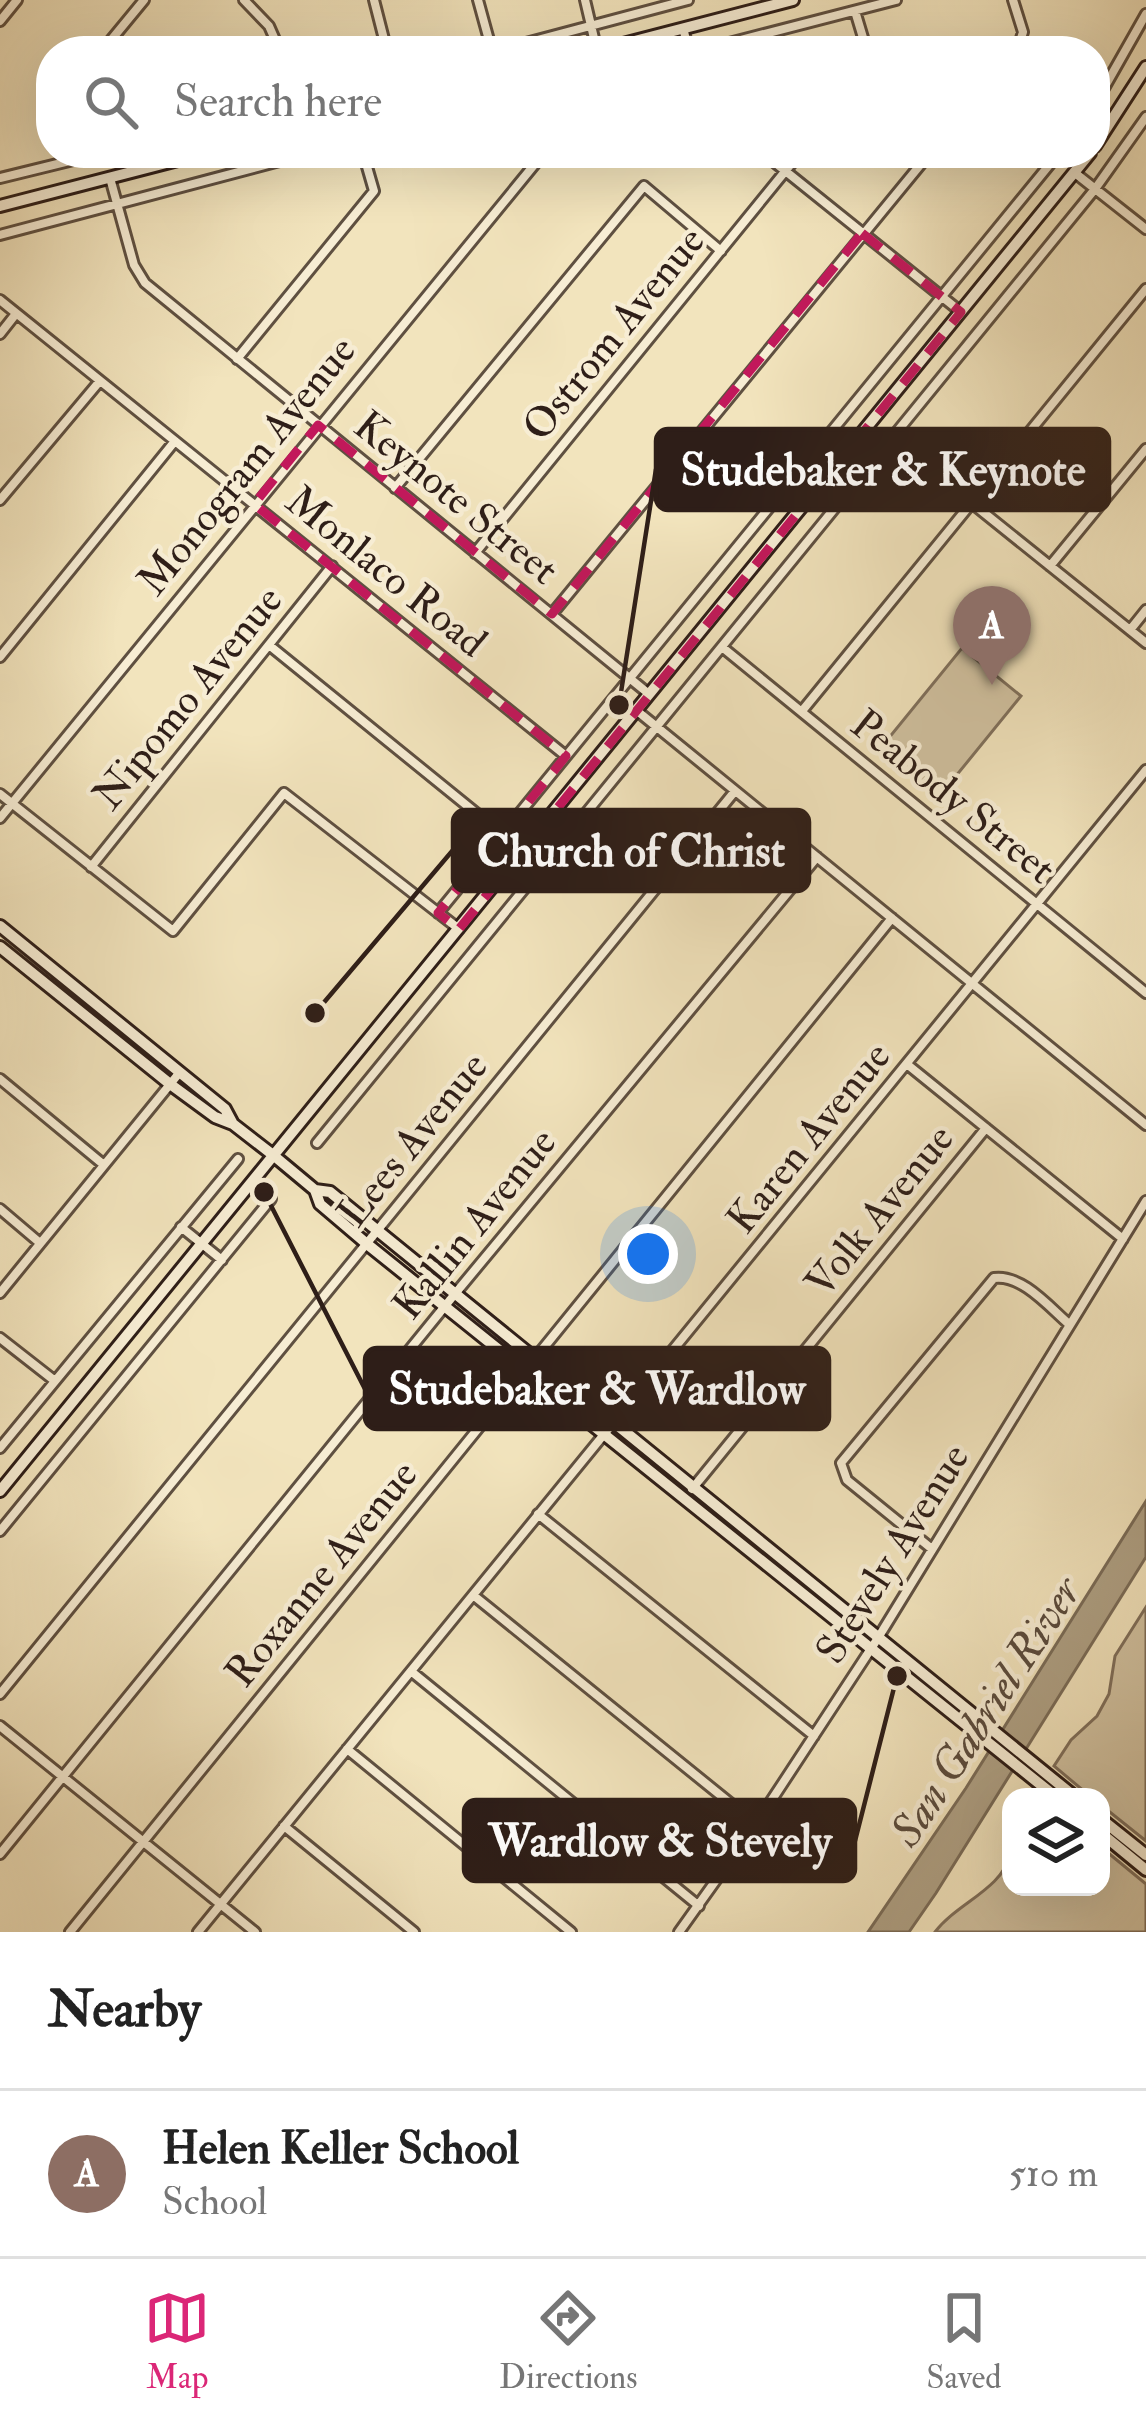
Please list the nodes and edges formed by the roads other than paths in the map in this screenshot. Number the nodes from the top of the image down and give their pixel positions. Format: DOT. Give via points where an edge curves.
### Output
graph roads {
  1 [pos="17,0"];
  2 [pos="144,0"];
  3 [pos="244,0"];
  4 [pos="374,0"];
  5 [pos="478,0"];
  6 [pos="585,0"];
  7 [pos="688,0"];
  8 [pos="793,0"];
  9 [pos="896,0"];
  10 [pos="1013,0"];
  11 [pos="855,11"];
  12 [pos="1146,14"];
  13 [pos="0,21"];
  14 [pos="590,26"];
  15 [pos="682,28"];
  16 [pos="114,36"];
  17 [pos="273,36"];
  18 [pos="383,36"];
  19 [pos="489,36"];
  20 [pos="552,36"];
  21 [pos="592,36"];
  22 [pos="652,36"];
  23 [pos="686,36"];
  24 [pos="754,36"];
  25 [pos="862,36"];
  26 [pos="1022,36"];
  27 [pos="1146,67"];
  28 [pos="1110,78"];
  29 [pos="1146,117"];
  30 [pos="1110,123"];
  31 [pos="0,164"];
  32 [pos="38,168"];
  33 [pos="148,168"];
  34 [pos="252,168"];
  35 [pos="367,168"];
  36 [pos="531,168"];
  37 [pos="781,168"];
  38 [pos="788,168"];
  39 [pos="917,168"];
  40 [pos="1047,168"];
  41 [pos="1079,168"];
  42 [pos="785,171"];
  43 [pos="1075,173"];
  44 [pos="5,177"];
  45 [pos="110,178"];
  46 [pos="1096,189"];
  47 [pos="116,203"];
  48 [pos="0,206"];
  49 [pos="1146,229"];
  50 [pos="862,233"];
  51 [pos="0,235"];
  52 [pos="721,251"];
  53 [pos="1146,289"];
  54 [pos="941,296"];
  55 [pos="0,300"];
  56 [pos="961,312"];
  57 [pos="15,315"];
  58 [pos="0,334"];
  59 [pos="237,359"];
  60 [pos="99,382"];
  61 [pos="318,425"];
  62 [pos="175,441"];
  63 [pos="1146,449"];
  64 [pos="395,488"];
  65 [pos="0,500"];
  66 [pos="254,504"];
  67 [pos="973,504"];
  68 [pos="475,553"];
  69 [pos="332,566"];
  70 [pos="1050,566"];
  71 [pos="1146,610"];
  72 [pos="552,614"];
  73 [pos="1130,630"];
  74 [pos="1146,643"];
  75 [pos="269,645"];
  76 [pos="722,647"];
  77 [pos="0,657"];
  78 [pos="629,678"];
  79 [pos="649,694"];
  80 [pos="636,710"];
  81 [pos="802,711"];
  82 [pos="657,728"];
  83 [pos="566,756"];
  84 [pos="1146,770"];
  85 [pos="735,791"];
  86 [pos="0,794"];
  87 [pos="12,804"];
  88 [pos="0,818"];
  89 [pos="502,834"];
  90 [pos="817,857"];
  91 [pos="92,867"];
  92 [pos="1037,905"];
  93 [pos="438,913"];
  94 [pos="892,918"];
  95 [pos="0,926"];
  96 [pos="459,929"];
  97 [pos="0,947"];
  98 [pos="972,984"];
  99 [pos="1146,993"];
  100 [pos="908,1065"];
  101 [pos="180,1072"];
  102 [pos="0,1079"];
  103 [pos="170,1084"];
  104 [pos="233,1124"];
  105 [pos="1146,1124"];
  106 [pos="986,1128"];
  107 [pos="316,1143"];
  108 [pos="273,1156"];
  109 [pos="238,1159"];
  110 [pos="104,1165"];
  111 [pos="315,1190"];
  112 [pos="271,1199"];
  113 [pos="1146,1201"];
  114 [pos="0,1209"];
  115 [pos="182,1228"];
  116 [pos="376,1232"];
  117 [pos="1123,1239"];
  118 [pos="40,1243"];
  119 [pos="201,1243"];
  120 [pos="367,1244"];
  121 [pos="222,1260"];
  122 [pos="0,1293"];
  123 [pos="454,1295"];
  124 [pos="445,1307"];
  125 [pos="1070,1325"];
  126 [pos="0,1338"];
  127 [pos="534,1359"];
  128 [pos="525,1371"];
  129 [pos="56,1381"];
  130 [pos="614,1424"];
  131 [pos="605,1436"];
  132 [pos="0,1448"];
  133 [pos="692,1488"];
  134 [pos="0,1491"];
  135 [pos="683,1499"];
  136 [pos="538,1514"];
  137 [pos="0,1532"];
  138 [pos="932,1549"];
  139 [pos="473,1595"];
  140 [pos="874,1644"];
  141 [pos="412,1672"];
  142 [pos="0,1694"];
  143 [pos="0,1726"];
  144 [pos="814,1736"];
  145 [pos="347,1749"];
  146 [pos="63,1777"];
  147 [pos="1051,1788"];
  148 [pos="756,1824"];
  149 [pos="284,1826"];
  150 [pos="1110,1826"];
  151 [pos="1110,1840"];
  152 [pos="144,1843"];
  153 [pos="0,1854"];
  154 [pos="1146,1856"];
  155 [pos="1146,1870"];
  156 [pos="221,1904"];
  157 [pos="700,1906"];
  158 [pos="70,1932"];
  159 [pos="198,1932"];
  160 [pos="255,1932"];
  161 [pos="414,1932"];
  162 [pos="571,1932"];
  163 [pos="680,1932"];
  1 -- 13 [label="street"];
  2 -- 16 [label="street"];
  3 -- 17 [label="street"];
  4 -- 18 [label="street"];
  5 -- 19 [label="street"];
  6 -- 14 [label="street"];
  7 -- 14 [label="street"];
  8 -- 15 [label="main road"];
  9 -- 11 [label="street"];
  10 -- 26 [label="street"];
  11 -- 24 [label="street"];
  11 -- 25 [label="street"];
  12 -- 28 [label="street"];
  14 -- 20 [label="street"];
  14 -- 21 [label="street"];
  15 -- 22 [label="main road"];
  15 -- 23 [label="street"];
  27 -- 30 [label="main road"];
  29 -- 46 [label="street"];
  31 -- 44 [label="street"];
  32 -- 44 [label="street"];
  33 -- 45 [label="main road"];
  34 -- 47 [label="street"];
  35 -- 59 [label="street" via="374,191"];
  36 -- 61 [label="street, Monogram Avenue"];
  37 -- 42 [label="street"];
  38 -- 42 [label="street, Ostrom Avenue"];
  39 -- 50 [label="street"];
  40 -- 54 [label="street"];
  41 -- 43 [label="main road"];
  42 -- 50 [label="street"];
  42 -- 52 [label="street, Ostrom Avenue"];
  43 -- 46 [label="street"];
  43 -- 56 [label="main road"];
  45 -- 47 [label="street, Keynote Street"];
  45 -- 48 [label="main road"];
  46 -- 49 [label="street"];
  46 -- 76 [label="street"];
  47 -- 51 [label="street"];
  47 -- 59 [label="street, Keynote Street" via="146,283"];
  50 -- 54 [label="street"];
  50 -- 72 [label="street"];
  52 -- 64 [label="street" via="644,186"];
  52 -- 68 [label="street, Ostrom Avenue"];
  53 -- 67 [label="street"];
  54 -- 56 [label="street"];
  54 -- 78 [label="street"];
  55 -- 57 [label="street, Monlaco Road"];
  56 -- 79 [label="main road"];
  57 -- 58 [label="street"];
  57 -- 60 [label="street, Monlaco Road"];
  59 -- 61 [label="street, Keynote Street"];
  60 -- 62 [label="street, Monlaco Road"];
  60 -- 65 [label="street"];
  61 -- 64 [label="street, Keynote Street"];
  61 -- 66 [label="street, Monogram Avenue"];
  62 -- 66 [label="street, Monlaco Road"];
  62 -- 77 [label="street"];
  63 -- 70 [label="street"];
  64 -- 68 [label="street, Keynote Street"];
  66 -- 69 [label="street, Monlaco Road"];
  66 -- 87 [label="street, Monogram Avenue"];
  67 -- 70 [label="street"];
  67 -- 81 [label="street"];
  68 -- 72 [label="street, Keynote Street"];
  69 -- 75 [label="street, Nipomo Avenue"];
  69 -- 83 [label="street, Monlaco Road"];
  70 -- 73 [label="street"];
  71 -- 73 [label="street"];
  72 -- 78 [label="street, Keynote Street"];
  73 -- 74 [label="street"];
  75 -- 89 [label="street"];
  75 -- 91 [label="street, Nipomo Avenue"];
  76 -- 81 [label="street, Peabody Street"];
  76 -- 82 [label="street"];
  78 -- 79 [label="street, Keynote Street"];
  78 -- 83 [label="street"];
  79 -- 80 [label="main road"];
  80 -- 82 [label="street"];
  80 -- 96 [label="main road"];
  81 -- 92 [label="street, Peabody Street"];
  82 -- 85 [label="street"];
  82 -- 107 [label="street"];
  83 -- 89 [label="street"];
  84 -- 92 [label="street, Karen Avenue"];
  85 -- 90 [label="street"];
  85 -- 116 [label="street, Lees Avenue"];
  86 -- 87 [label="street"];
  87 -- 88 [label="street, Monogram Avenue"];
  87 -- 91 [label="street"];
  89 -- 93 [label="street"];
  90 -- 94 [label="street"];
  90 -- 123 [label="street, Kallin Avenue"];
  91 -- 93 [label="street" via="173,932 284,793"];
  92 -- 98 [label="street, Karen Avenue"];
  92 -- 99 [label="street, Peabody Street"];
  93 -- 96 [label="street"];
  94 -- 98 [label="street"];
  94 -- 127 [label="street, Roxanne Avenue"];
  95 -- 101 [label="main road"];
  96 -- 108 [label="main road"];
  97 -- 103 [label="main road"];
  98 -- 100 [label="street, Karen Avenue"];
  98 -- 105 [label="street"];
  100 -- 106 [label="street"];
  100 -- 130 [label="street, Karen Avenue"];
  101 -- 103 [label="street"];
  101 -- 104 [label="main road"];
  102 -- 110 [label="street"];
  103 -- 104 [label="main road"];
  103 -- 110 [label="street"];
  104 -- 108 [label="main road"];
  106 -- 117 [label="street"];
  106 -- 133 [label="street, Volk Avenue"];
  108 -- 111 [label="main road"];
  108 -- 119 [label="main road"];
  109 -- 115 [label="street"];
  110 -- 118 [label="street"];
  111 -- 116 [label="main road" via="330,1192"];
  111 -- 120 [label="main road" via="320,1204"];
  112 -- 121 [label="street"];
  113 -- 117 [label="street, Stevely Avenue"];
  114 -- 118 [label="street"];
  115 -- 119 [label="street"];
  115 -- 129 [label="street"];
  116 -- 120 [label="street, Lees Avenue"];
  116 -- 123 [label="main road"];
  117 -- 125 [label="street, Stevely Avenue"];
  118 -- 122 [label="street"];
  119 -- 121 [label="street"];
  119 -- 134 [label="main road"];
  120 -- 124 [label="main road"];
  120 -- 142 [label="street, Lees Avenue"];
  121 -- 137 [label="street"];
  123 -- 124 [label="street, Kallin Avenue"];
  123 -- 127 [label="main road"];
  124 -- 128 [label="main road"];
  124 -- 146 [label="street, Kallin Avenue"];
  125 -- 138 [label="street, Stevely Avenue"];
  125 -- 138 [label="street" via="1018,1282 994,1278 841,1462 847,1480"];
  126 -- 129 [label="street"];
  127 -- 128 [label="street, Roxanne Avenue"];
  127 -- 130 [label="main road"];
  128 -- 131 [label="main road"];
  128 -- 152 [label="street, Roxanne Avenue"];
  129 -- 132 [label="street"];
  130 -- 131 [label="street, Karen Avenue"];
  130 -- 133 [label="main road"];
  131 -- 135 [label="main road"];
  131 -- 136 [label="street, Karen Avenue"];
  133 -- 135 [label="street, Volk Avenue"];
  133 -- 140 [label="main road"];
  135 -- 140 [label="main road"];
  136 -- 139 [label="street, Karen Avenue"];
  136 -- 144 [label="street"];
  138 -- 140 [label="street, Stevely Avenue"];
  139 -- 141 [label="street, Karen Avenue"];
  139 -- 148 [label="street"];
  140 -- 144 [label="street, Stevely Avenue"];
  140 -- 147 [label="main road"];
  141 -- 145 [label="street, Karen Avenue"];
  141 -- 157 [label="street"];
  143 -- 146 [label="street"];
  144 -- 148 [label="street, Stevely Avenue"];
  145 -- 149 [label="street, Karen Avenue"];
  145 -- 162 [label="street"];
  146 -- 152 [label="street"];
  146 -- 153 [label="street, Kallin Avenue"];
  148 -- 157 [label="street, Stevely Avenue"];
  149 -- 156 [label="street, Karen Avenue"];
  149 -- 161 [label="street"];
  150 -- 154 [label="main road"];
  151 -- 155 [label="main road"];
  152 -- 156 [label="street"];
  152 -- 158 [label="street, Roxanne Avenue"];
  156 -- 159 [label="street, Karen Avenue"];
  156 -- 160 [label="street"];
  157 -- 163 [label="street, Stevely Avenue"];
}
